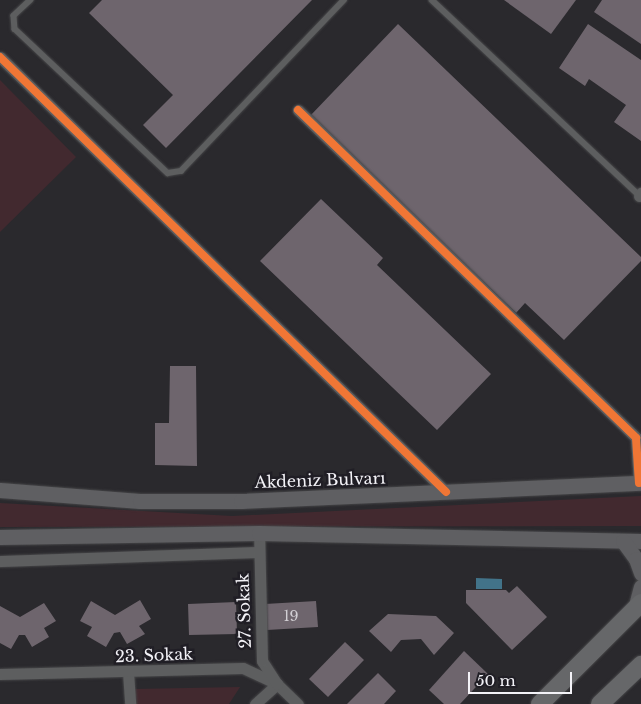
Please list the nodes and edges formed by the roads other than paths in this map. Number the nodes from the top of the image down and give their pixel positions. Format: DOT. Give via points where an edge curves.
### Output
graph roads {
  1 [pos="31,0"];
  2 [pos="344,0"];
  3 [pos="432,0"];
  4 [pos="0,57"];
  5 [pos="298,110"];
  6 [pos="640,196"];
  7 [pos="640,483"];
  8 [pos="0,490"];
  9 [pos="446,492"];
  10 [pos="259,533"];
  11 [pos="0,537"];
  12 [pos="623,541"];
  13 [pos="641,541"];
  14 [pos="259,552"];
  15 [pos="0,561"];
  16 [pos="641,572"];
  17 [pos="641,587"];
  18 [pos="638,606"];
  19 [pos="641,665"];
  20 [pos="128,672"];
  21 [pos="0,674"];
  22 [pos="277,684"];
  23 [pos="130,704"];
  24 [pos="255,704"];
  25 [pos="298,704"];
  26 [pos="540,704"];
  27 [pos="600,704"];
  1 -- 2 [label="lane" via="14,16 16,29 168,173 181,171"];
  3 -- 6 [label="lane"];
  4 -- 9 [label="street"];
  5 -- 7 [label="street" via="636,438"];
  7 -- 9 [label="main road, Akdeniz Bulvarı"];
  8 -- 9 [label="main road, Akdeniz Bulvarı" via="140,501 241,501"];
  10 -- 11 [label="main road"];
  10 -- 12 [label="main road"];
  10 -- 14 [label="street, 27. Sokak"];
  12 -- 13 [label="main road"];
  12 -- 16 [label="main road"];
  14 -- 15 [label="street"];
  14 -- 22 [label="street, 27. Sokak" via="262,661"];
  17 -- 18 [label="main road"];
  18 -- 26 [label="main road"];
  19 -- 27 [label="main road"];
  20 -- 21 [label="street, 23. Sokak"];
  20 -- 22 [label="street, 23. Sokak" via="243,668"];
  20 -- 23 [label="street"];
  22 -- 24 [label="street"];
  22 -- 25 [label="street, 23. Sokak"];
}
